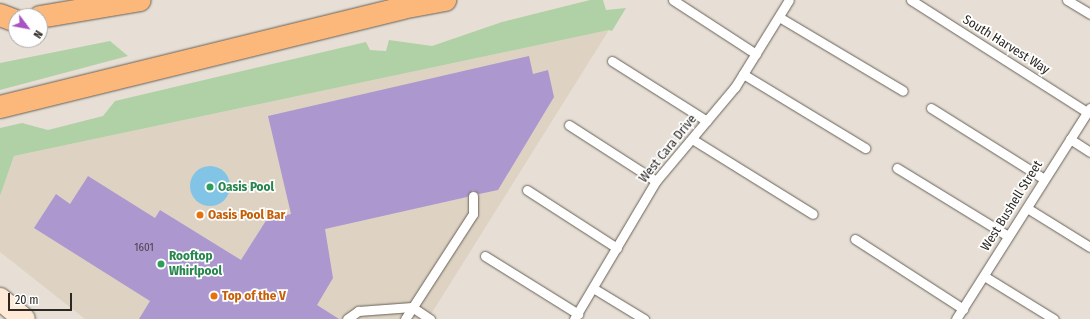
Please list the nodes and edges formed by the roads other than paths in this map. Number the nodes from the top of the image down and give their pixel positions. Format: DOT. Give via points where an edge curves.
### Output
graph roads {
  1 [pos="140,0"];
  2 [pos="445,0"];
  3 [pos="673,0"];
  4 [pos="790,0"];
  5 [pos="911,0"];
  6 [pos="1067,0"];
  7 [pos="1090,14"];
  8 [pos="48,16"];
  9 [pos="779,17"];
  10 [pos="756,54"];
  11 [pos="612,61"];
  12 [pos="744,74"];
  13 [pos="903,91"];
  14 [pos="3,108"];
  15 [pos="931,108"];
  16 [pos="1089,110"];
  17 [pos="707,121"];
  18 [pos="569,125"];
  19 [pos="692,138"];
  20 [pos="1070,139"];
  21 [pos="865,148"];
  22 [pos="1090,152"];
  23 [pos="897,168"];
  24 [pos="1044,179"];
  25 [pos="656,180"];
  26 [pos="527,190"];
  27 [pos="473,196"];
  28 [pos="1026,208"];
  29 [pos="813,214"];
  30 [pos="1008,236"];
  31 [pos="855,239"];
  32 [pos="1090,247"];
  33 [pos="617,248"];
  34 [pos="485,256"];
  35 [pos="984,276"];
  36 [pos="593,288"];
  37 [pos="0,299"];
  38 [pos="412,307"];
  39 [pos="963,309"];
  40 [pos="576,316"];
  41 [pos="24,319"];
  42 [pos="347,319"];
  43 [pos="405,319"];
  44 [pos="430,319"];
  45 [pos="644,319"];
  46 [pos="956,319"];
  47 [pos="1054,319"];
  1 -- 8 [label="highway"];
  2 -- 14 [label="highway" via="402,8"];
  3 -- 10 [label="lane"];
  4 -- 9 [label="lane, West Cara Drive"];
  5 -- 16 [label="lane, South Harvest Way"];
  6 -- 7 [label="lane"];
  9 -- 10 [label="lane, West Cara Drive"];
  9 -- 13 [label="lane"];
  10 -- 12 [label="lane, West Cara Drive"];
  11 -- 17 [label="lane"];
  12 -- 17 [label="lane, West Cara Drive"];
  12 -- 21 [label="lane"];
  15 -- 24 [label="lane"];
  16 -- 20 [label="lane, West Bushell Street"];
  17 -- 19 [label="lane, West Cara Drive"];
  18 -- 25 [label="lane"];
  19 -- 25 [label="lane, West Cara Drive"];
  19 -- 29 [label="lane"];
  20 -- 22 [label="lane"];
  20 -- 24 [label="lane, West Bushell Street"];
  23 -- 30 [label="lane"];
  24 -- 28 [label="lane, West Bushell Street"];
  25 -- 33 [label="lane, West Cara Drive"];
  26 -- 33 [label="lane"];
  27 -- 38 [label="lane" via="473,214"];
  28 -- 30 [label="lane, West Bushell Street"];
  28 -- 32 [label="lane"];
  30 -- 35 [label="lane, West Bushell Street"];
  31 -- 39 [label="lane"];
  33 -- 36 [label="lane, West Cara Drive"];
  34 -- 40 [label="lane"];
  35 -- 39 [label="lane, West Bushell Street"];
  35 -- 47 [label="lane"];
  36 -- 40 [label="lane, West Cara Drive"];
  36 -- 45 [label="lane"];
  37 -- 41 [label="main road"];
  38 -- 42 [label="lane" via="358,311"];
  38 -- 43 [label="lane"];
  38 -- 44 [label="lane"];
  39 -- 46 [label="lane, West Bushell Street"];
}
